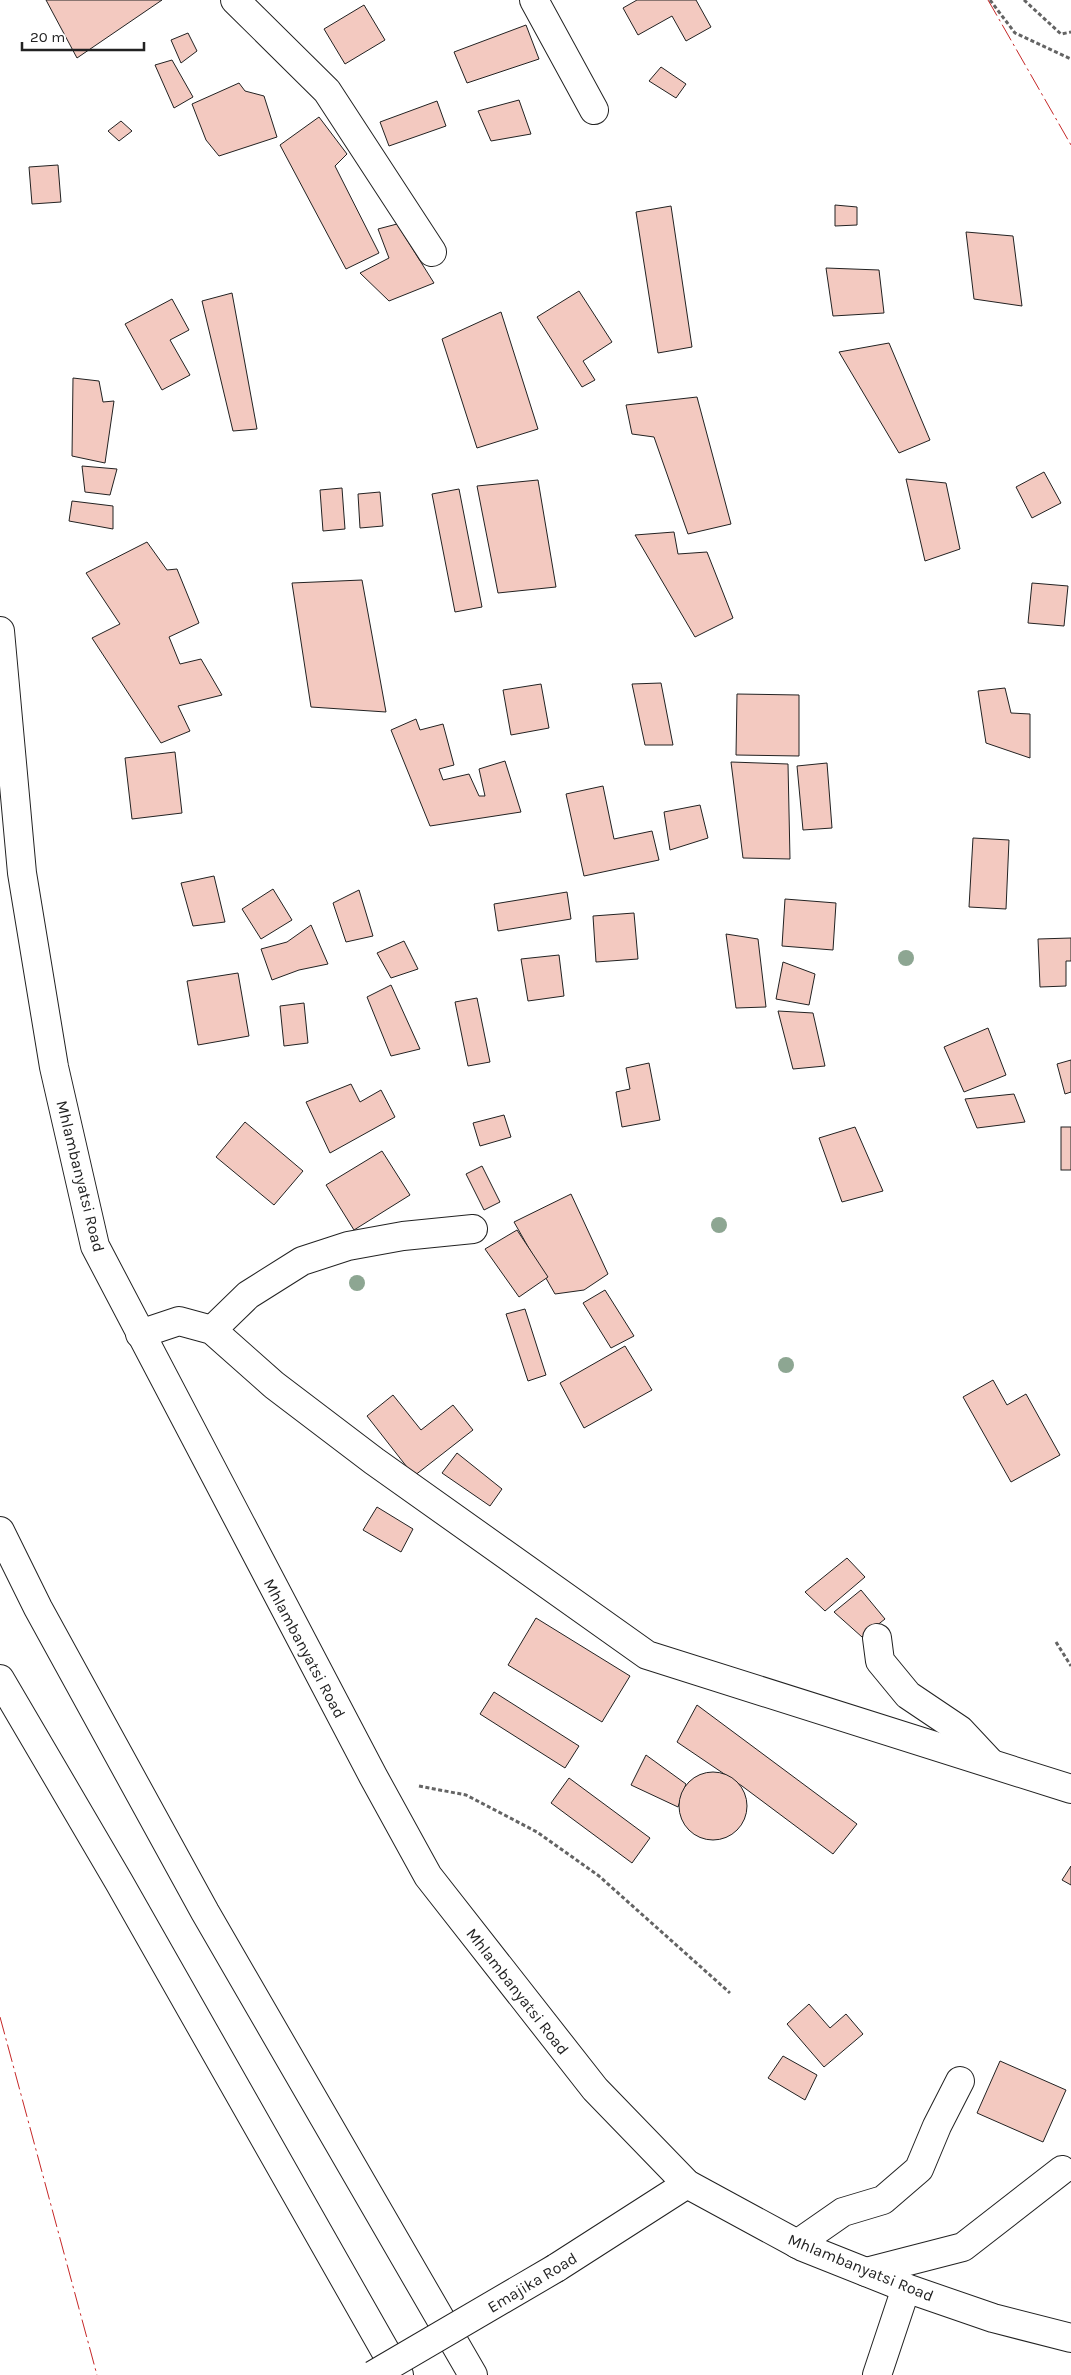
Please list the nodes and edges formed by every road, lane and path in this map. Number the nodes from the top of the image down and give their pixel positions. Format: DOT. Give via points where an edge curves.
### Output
graph roads {
  1 [pos="234,0"];
  2 [pos="534,0"];
  3 [pos="990,0"];
  4 [pos="1024,0"];
  5 [pos="1071,32"];
  6 [pos="1071,59"];
  7 [pos="594,110"];
  8 [pos="432,252"];
  9 [pos="0,631"];
  10 [pos="472,1229"];
  11 [pos="212,1330"];
  12 [pos="140,1334"];
  13 [pos="0,1531"];
  14 [pos="877,1638"];
  15 [pos="1056,1642"];
  16 [pos="1071,1666"];
  17 [pos="0,1679"];
  18 [pos="990,1762"];
  19 [pos="373,1776"];
  20 [pos="1071,1789"];
  21 [pos="730,1993"];
  22 [pos="960,2081"];
  23 [pos="1062,2170"];
  24 [pos="687,2184"];
  25 [pos="798,2244"];
  26 [pos="866,2272"];
  27 [pos="906,2288"];
  28 [pos="1071,2338"];
  29 [pos="373,2375"];
  30 [pos="399,2375"];
  31 [pos="472,2375"];
  32 [pos="877,2375"];
  1 -- 8 [label="main road" via="327,91"];
  2 -- 7 [label="main road"];
  3 -- 6 [label="path" via="1015,33"];
  4 -- 5 [label="path" via="1061,34"];
  9 -- 12 [label="main road, Mhlambanyatsi Road" via="22,873 54,1067 95,1246"];
  10 -- 11 [label="main road" via="403,1236 302,1261 248,1295"];
  11 -- 12 [label="main road" via="179,1321"];
  11 -- 18 [label="main road" via="274,1385 374,1461 647,1654"];
  12 -- 19 [label="main road, Mhlambanyatsi Road"];
  13 -- 31 [label="main road" via="38,1608 204,1912"];
  14 -- 18 [label="main road" via="880,1661 908,1695 960,1730"];
  15 -- 16 [label="path"];
  17 -- 30 [label="main road"];
  18 -- 20 [label="main road"];
  19 -- 21 [label="path" via="466,1796 536,1832 599,1876"];
  19 -- 24 [label="main road, Mhlambanyatsi Road" via="428,1876 595,2089"];
  22 -- 25 [label="main road" via="919,2169 883,2200 843,2212"];
  23 -- 26 [label="main road" via="963,2247"];
  24 -- 25 [label="main road, Mhlambanyatsi Road"];
  24 -- 29 [label="main road, Emajika Road, bridge" via="556,2268"];
  25 -- 26 [label="main road, Mhlambanyatsi Road"];
  26 -- 27 [label="main road, Mhlambanyatsi Road"];
  27 -- 28 [label="main road, Mhlambanyatsi Road" via="993,2318"];
  27 -- 32 [label="main road"];
}
